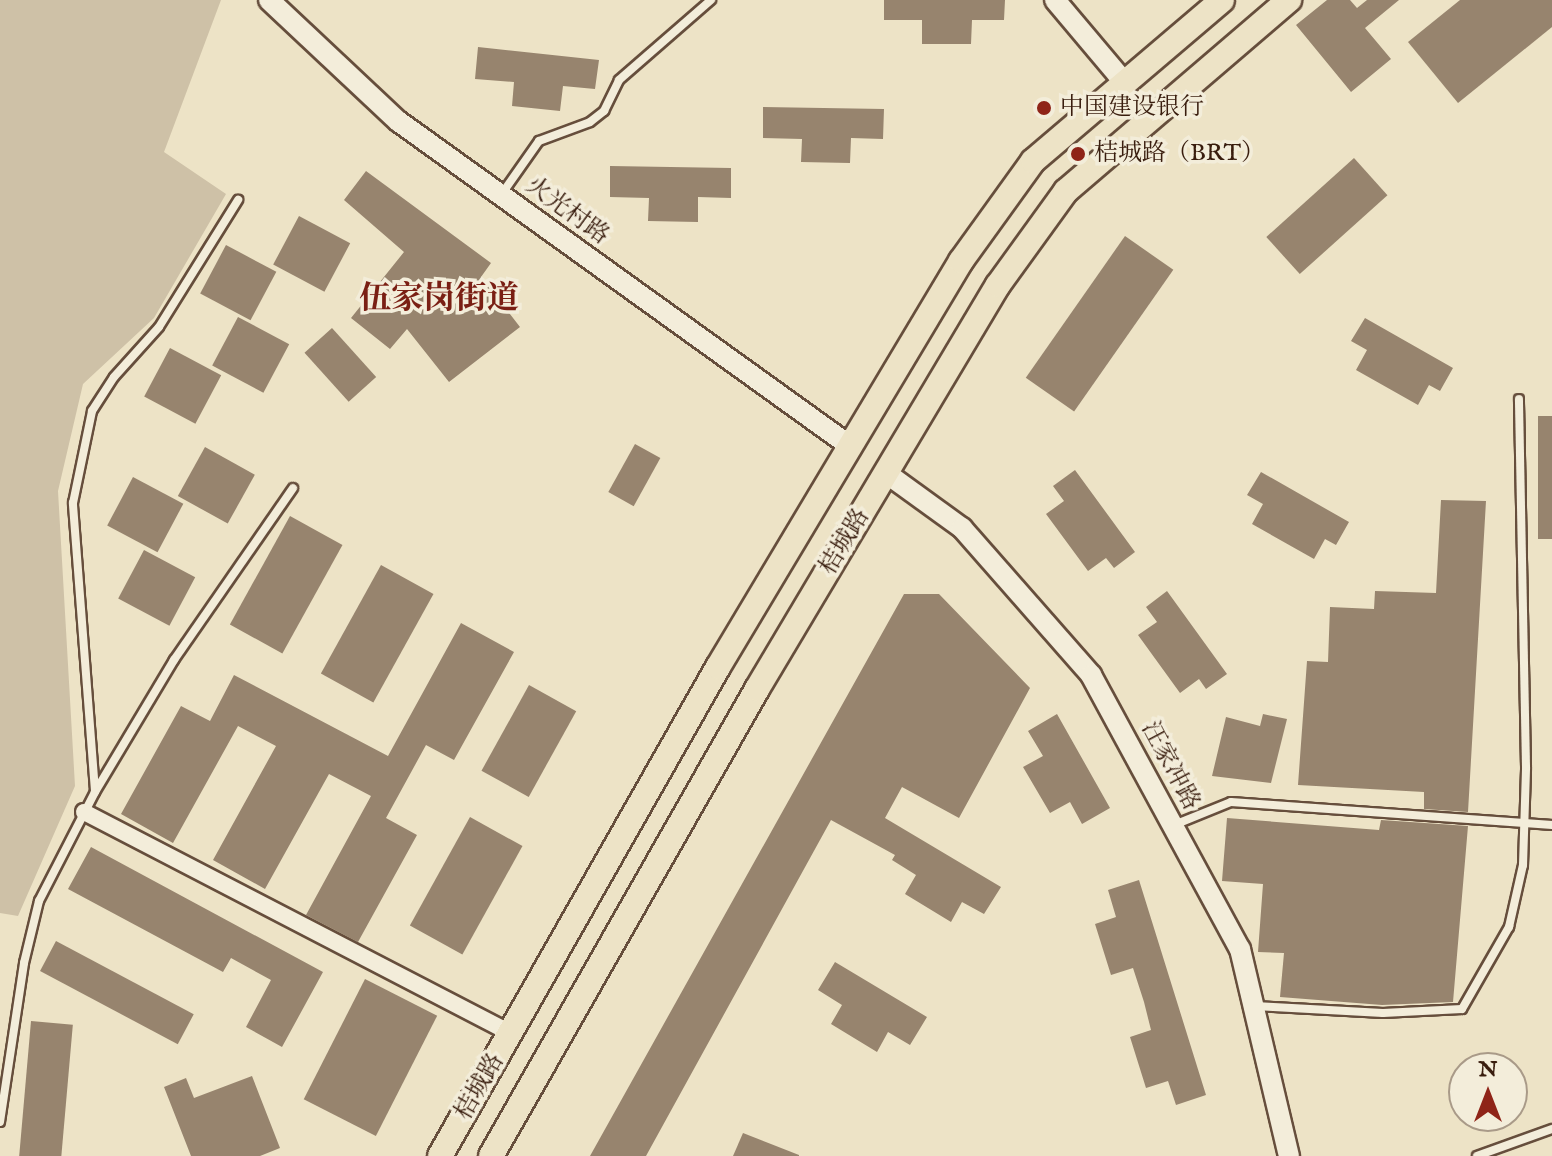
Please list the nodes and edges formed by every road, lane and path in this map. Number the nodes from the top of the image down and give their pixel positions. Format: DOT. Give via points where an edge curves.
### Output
graph roads {
  1 [pos="269,0"];
  2 [pos="711,0"];
  3 [pos="1055,0"];
  4 [pos="1222,0"];
  5 [pos="1289,0"];
  6 [pos="1124,82"];
  7 [pos="501,195"];
  8 [pos="238,200"];
  9 [pos="1519,399"];
  10 [pos="850,446"];
  11 [pos="886,473"];
  12 [pos="293,488"];
  13 [pos="95,792"];
  14 [pos="84,812"];
  15 [pos="1173,825"];
  16 [pos="1552,825"];
  17 [pos="1524,827"];
  18 [pos="1254,1006"];
  19 [pos="510,1033"];
  20 [pos="0,1122"];
  21 [pos="1552,1129"];
  22 [pos="440,1156"];
  23 [pos="491,1156"];
  24 [pos="1289,1156"];
  25 [pos="1477,1156"];
  1 -- 7 [label="street, 火光村路" via="398,121"];
  2 -- 7 [label="lane" via="619,80 597,117 539,141"];
  3 -- 6 [label="street"];
  4 -- 6 [label="main road, 桔城路"];
  5 -- 11 [label="main road, 桔城路" via="1066,191 998,285"];
  6 -- 10 [label="main road, 桔城路" via="1033,161 961,261"];
  7 -- 10 [label="street, 火光村路"];
  8 -- 13 [label="lane" via="159,327 114,377 92,411 73,503"];
  9 -- 17 [label="lane"];
  10 -- 19 [label="main road, 桔城路"];
  11 -- 15 [label="street, 汪家冲路" via="962,528 1091,675"];
  11 -- 23 [label="main road, 桔城路"];
  12 -- 13 [label="lane" via="174,660"];
  13 -- 14 [label="lane"];
  14 -- 19 [label="street"];
  14 -- 20 [label="lane" via="39,901"];
  15 -- 17 [label="lane" via="1231,802 1396,811"];
  15 -- 18 [label="street, 汪家冲路" via="1240,949"];
  16 -- 17 [label="lane"];
  17 -- 18 [label="lane" via="1523,865 1509,927 1462,1009 1383,1013"];
  18 -- 24 [label="street, 汪家冲路"];
  19 -- 22 [label="main road, 桔城路"];
  21 -- 25 [label="lane"];
}
